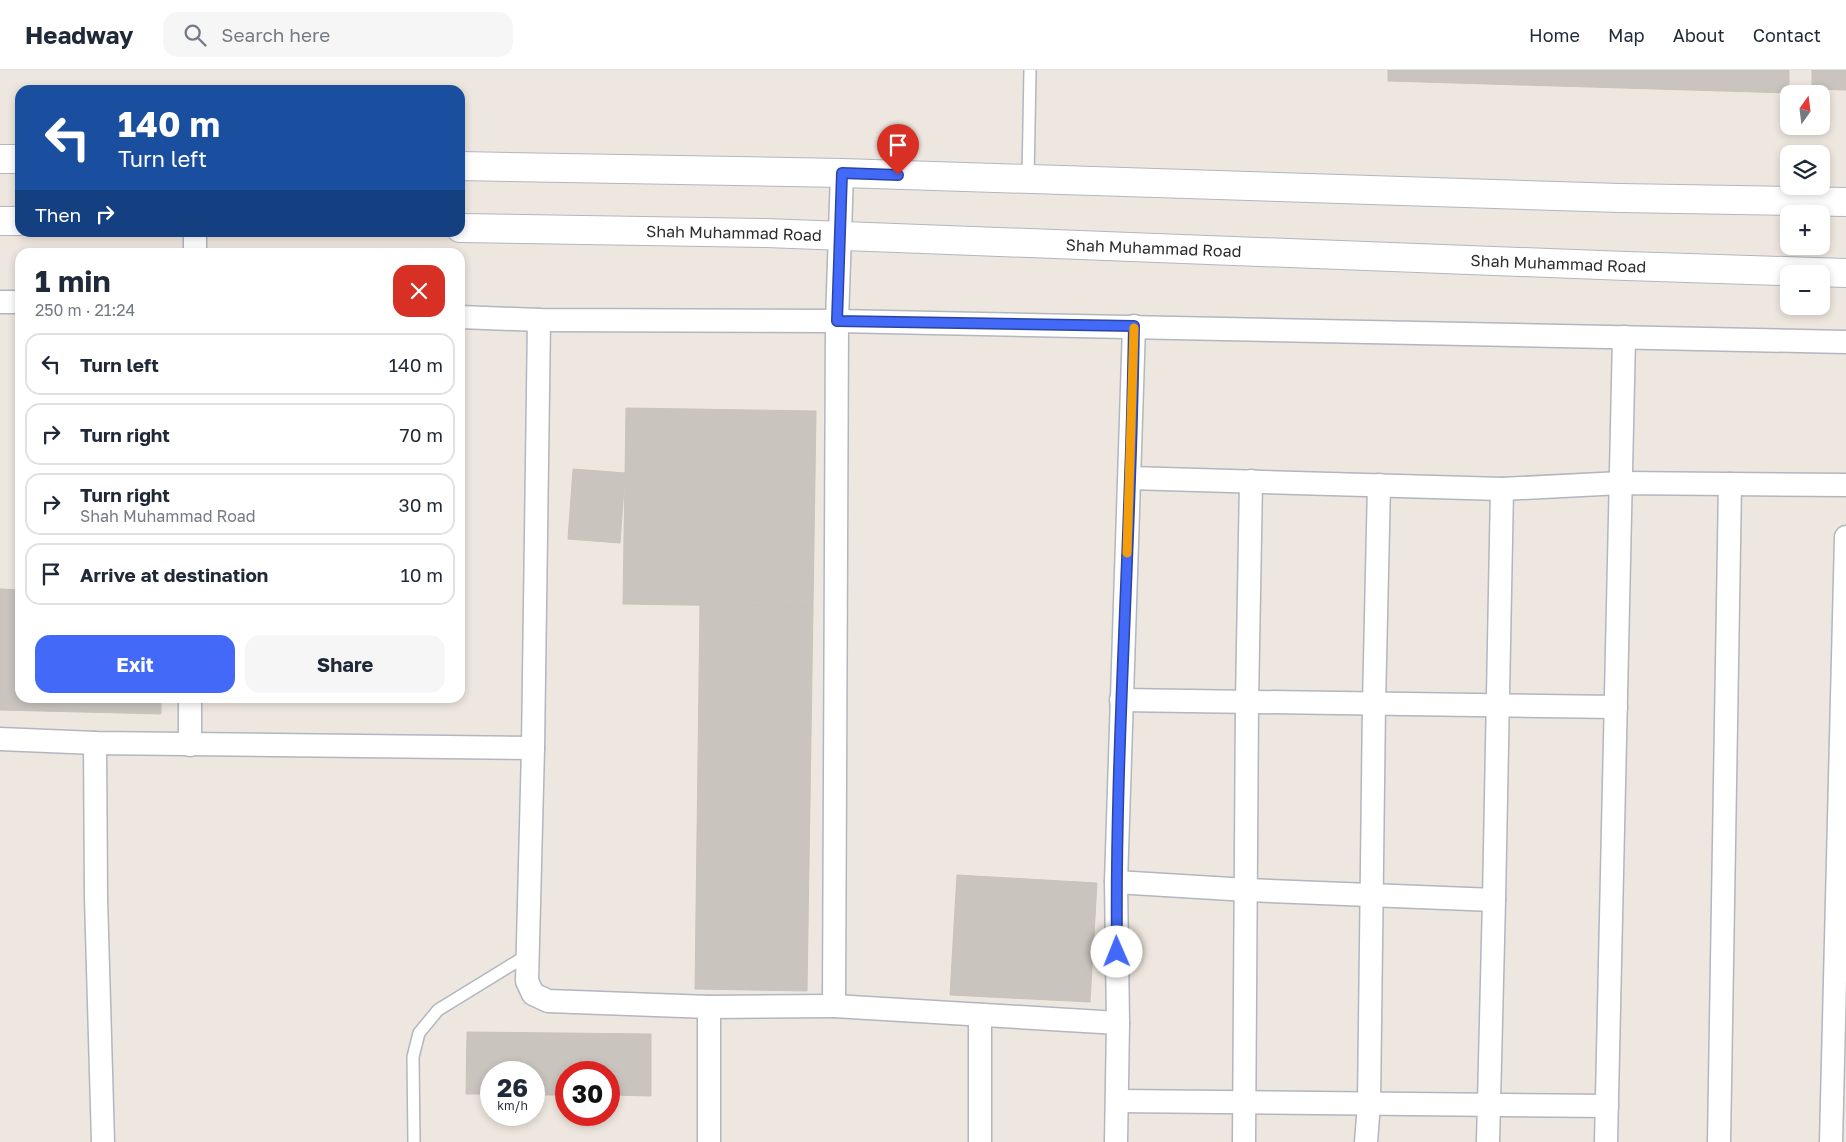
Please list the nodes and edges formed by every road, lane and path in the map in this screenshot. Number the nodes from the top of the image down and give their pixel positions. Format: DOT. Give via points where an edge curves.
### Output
graph roads {
  1 [pos="1030,70"];
  2 [pos="0,158"];
  3 [pos="15,159"];
  4 [pos="465,166"];
  5 [pos="842,173"];
  6 [pos="1028,179"];
  7 [pos="1846,202"];
  8 [pos="0,221"];
  9 [pos="15,221"];
  10 [pos="465,228"];
  11 [pos="841,236"];
  12 [pos="1846,272"];
  13 [pos="0,302"];
  14 [pos="15,302"];
  15 [pos="465,317"];
  16 [pos="539,320"];
  17 [pos="837,321"];
  18 [pos="1134,326"];
  19 [pos="1624,337"];
  20 [pos="1846,342"];
  21 [pos="1130,478"];
  22 [pos="1251,481"];
  23 [pos="1621,483"];
  24 [pos="1730,484"];
  25 [pos="1380,485"];
  26 [pos="1846,485"];
  27 [pos="1502,489"];
  28 [pos="1846,537"];
  29 [pos="1121,700"];
  30 [pos="1247,702"];
  31 [pos="190,703"];
  32 [pos="1374,704"];
  33 [pos="1497,705"];
  34 [pos="1616,707"];
  35 [pos="0,739"];
  36 [pos="95,743"];
  37 [pos="190,745"];
  38 [pos="533,748"];
  39 [pos="1116,882"];
  40 [pos="1246,890"];
  41 [pos="1371,895"];
  42 [pos="1494,900"];
  43 [pos="526,956"];
  44 [pos="834,1006"];
  45 [pos="709,1007"];
  46 [pos="980,1015"];
  47 [pos="1118,1022"];
  48 [pos="1118,1101"];
  49 [pos="1244,1103"];
  50 [pos="1369,1104"];
  51 [pos="1489,1105"];
  52 [pos="1607,1106"];
  53 [pos="103,1142"];
  54 [pos="414,1142"];
  55 [pos="709,1142"];
  56 [pos="980,1142"];
  57 [pos="1116,1142"];
  58 [pos="1244,1142"];
  59 [pos="1366,1142"];
  60 [pos="1488,1142"];
  61 [pos="1606,1142"];
  62 [pos="1719,1142"];
  63 [pos="1831,1142"];
  1 -- 6 [label="lane"];
  2 -- 3 [label="street"];
  4 -- 5 [label="street"];
  5 -- 6 [label="street"];
  5 -- 11 [label="street"];
  6 -- 7 [label="street"];
  8 -- 9 [label="street"];
  10 -- 11 [label="street, Shah Muhammad Road"];
  11 -- 12 [label="street, Shah Muhammad Road"];
  11 -- 17 [label="street"];
  13 -- 14 [label="street"];
  15 -- 16 [label="street"];
  16 -- 17 [label="street"];
  16 -- 38 [label="street"];
  17 -- 18 [label="street"];
  17 -- 44 [label="street"];
  18 -- 19 [label="street"];
  18 -- 21 [label="street"];
  19 -- 20 [label="street"];
  19 -- 23 [label="street"];
  21 -- 22 [label="street"];
  21 -- 29 [label="street"];
  22 -- 25 [label="street"];
  22 -- 30 [label="street"];
  23 -- 24 [label="street"];
  23 -- 27 [label="street"];
  23 -- 34 [label="street"];
  24 -- 26 [label="street"];
  24 -- 62 [label="street"];
  25 -- 27 [label="street"];
  25 -- 32 [label="street"];
  27 -- 33 [label="street"];
  28 -- 63 [label="street"];
  29 -- 30 [label="street"];
  29 -- 39 [label="street"];
  30 -- 32 [label="street"];
  30 -- 40 [label="street"];
  31 -- 37 [label="street"];
  32 -- 33 [label="street"];
  32 -- 41 [label="street"];
  33 -- 34 [label="street"];
  33 -- 42 [label="street"];
  34 -- 52 [label="street"];
  35 -- 36 [label="street"];
  36 -- 37 [label="street"];
  36 -- 53 [label="street"];
  37 -- 38 [label="street"];
  38 -- 43 [label="street"];
  39 -- 40 [label="street"];
  39 -- 47 [label="street"];
  40 -- 41 [label="street"];
  40 -- 49 [label="street"];
  41 -- 42 [label="street"];
  41 -- 50 [label="street"];
  42 -- 51 [label="street"];
  43 -- 45 [label="street" via="530,988 533,994 548,1001"];
  43 -- 54 [label="lane" via="438,1010 419,1033 413,1057"];
  44 -- 45 [label="street"];
  44 -- 46 [label="street"];
  45 -- 55 [label="street"];
  46 -- 47 [label="street"];
  46 -- 56 [label="street"];
  47 -- 48 [label="street"];
  48 -- 49 [label="street"];
  48 -- 57 [label="street"];
  49 -- 50 [label="street"];
  49 -- 58 [label="street"];
  50 -- 51 [label="street"];
  50 -- 59 [label="street"];
  51 -- 52 [label="street"];
  51 -- 60 [label="street"];
  52 -- 61 [label="street"];
}
